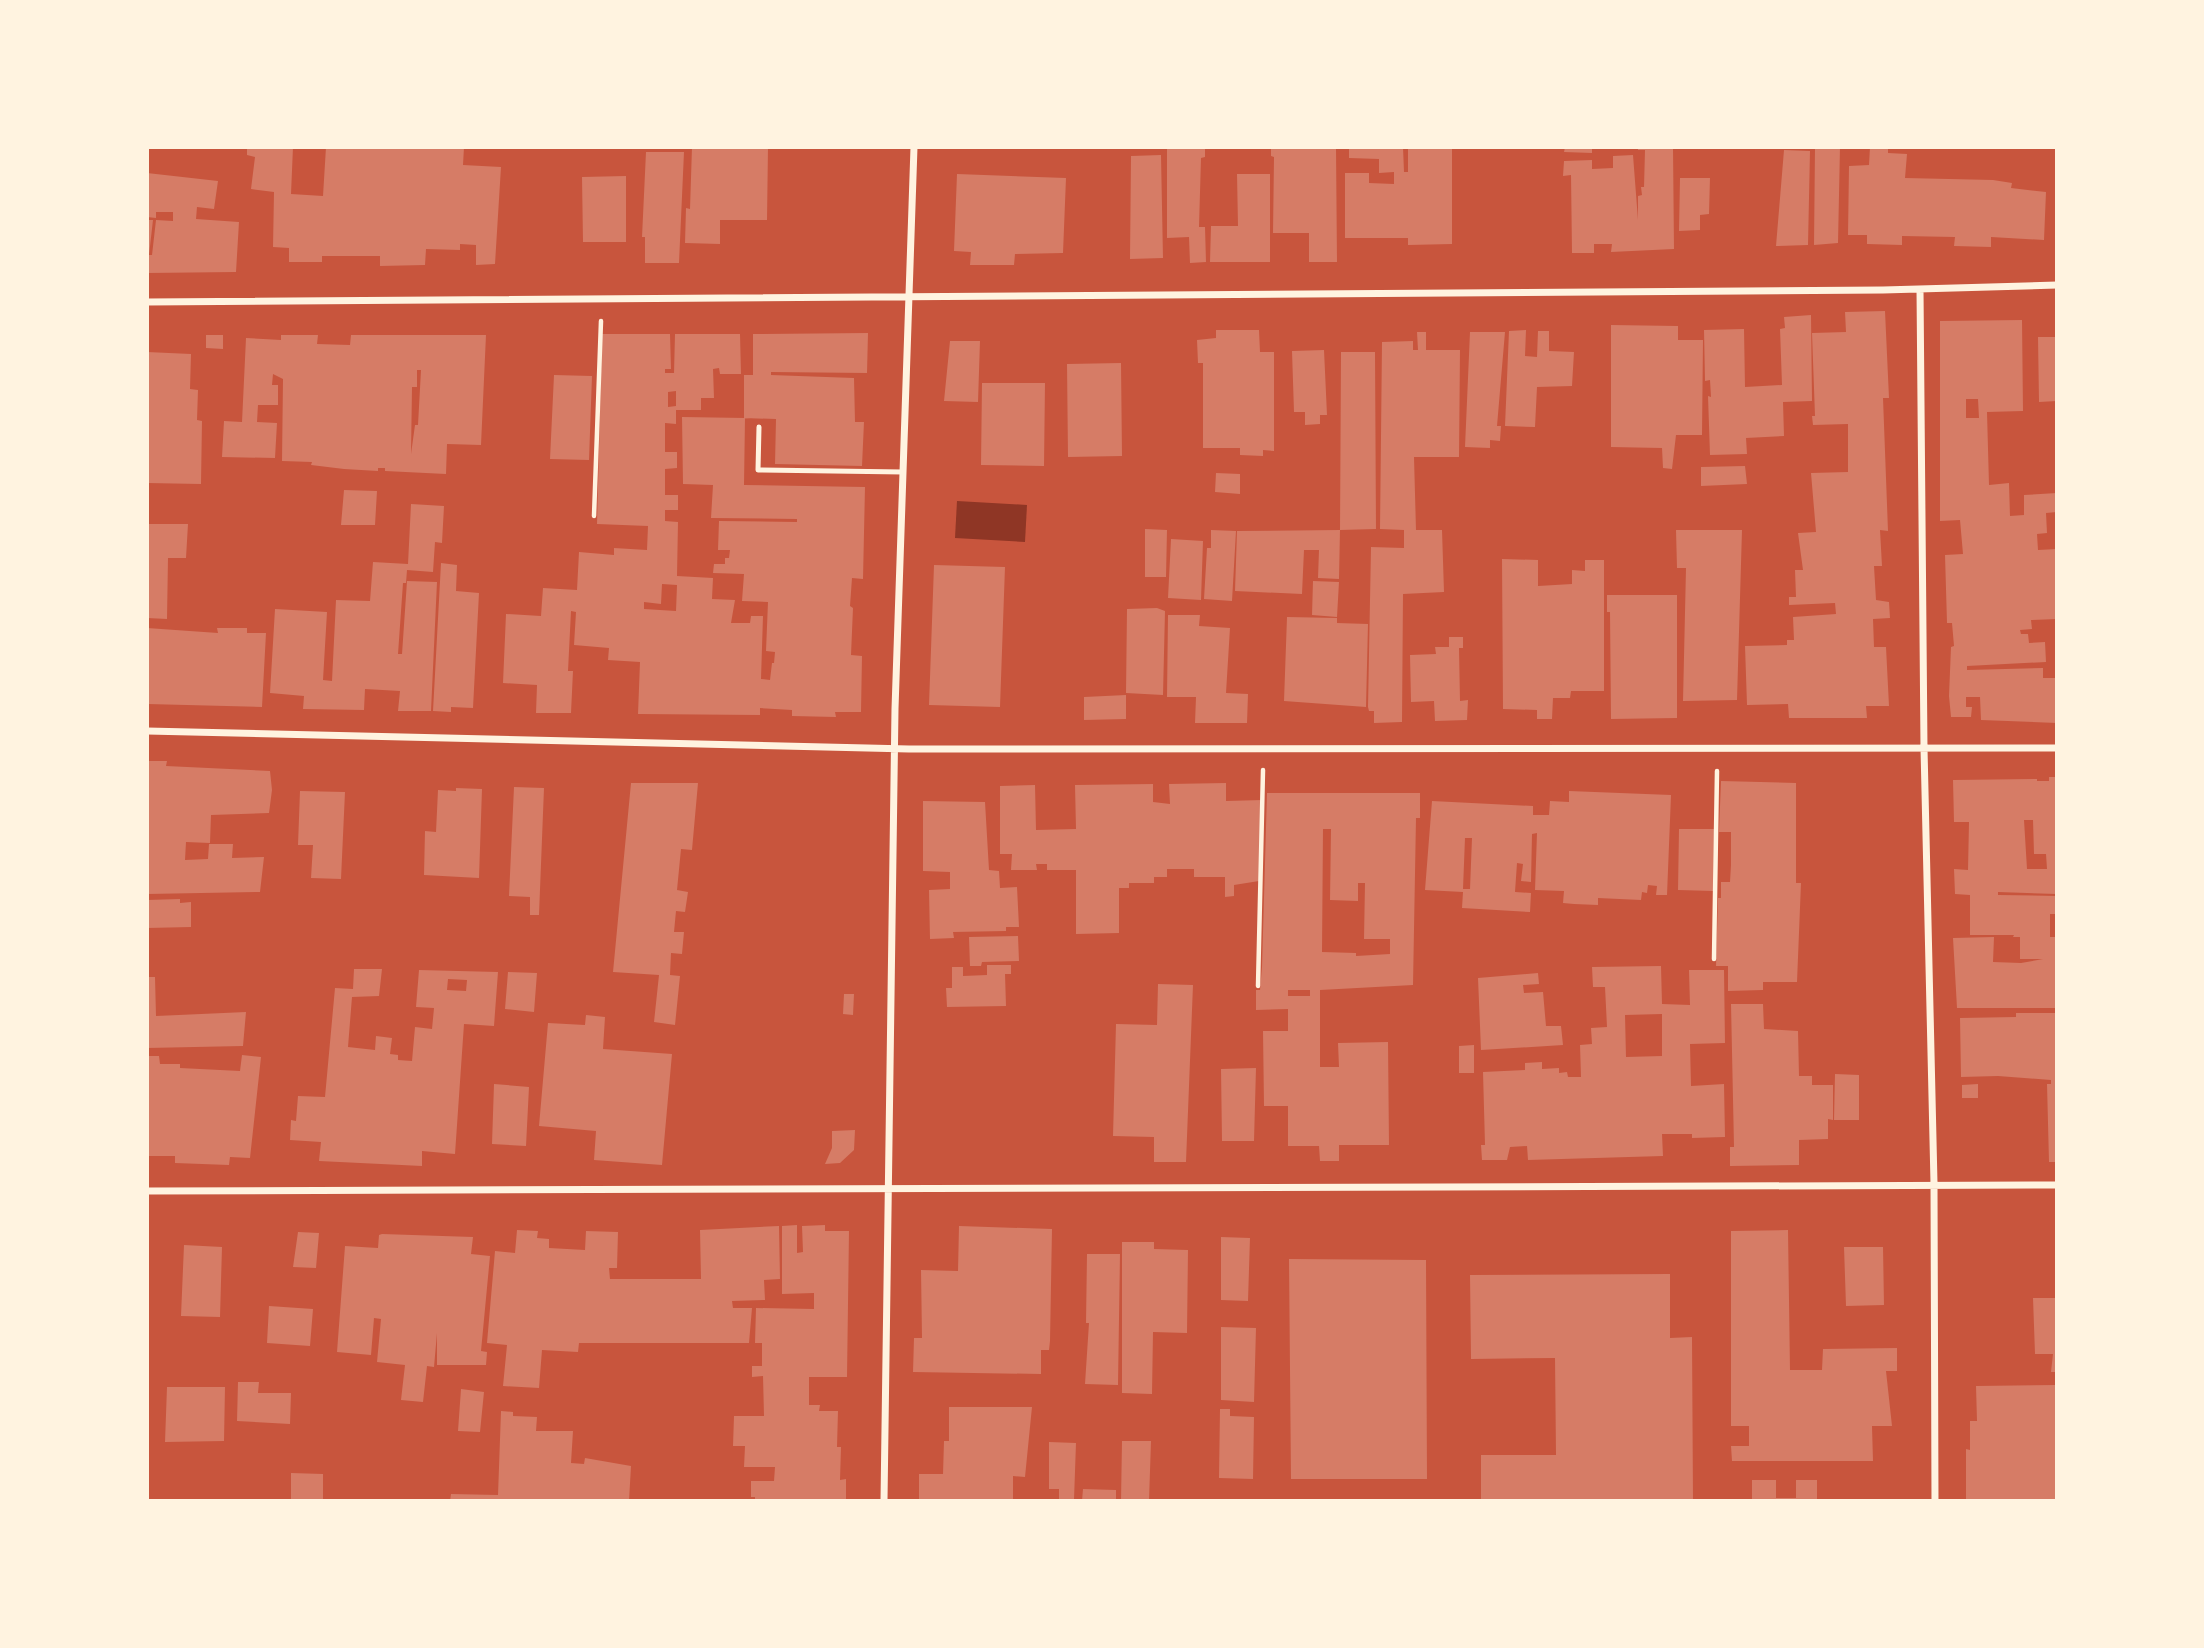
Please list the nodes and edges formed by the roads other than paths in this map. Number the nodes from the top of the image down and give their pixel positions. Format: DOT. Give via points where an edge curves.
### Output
graph roads {
  1 [pos="914,147"];
  2 [pos="2057,285"];
  3 [pos="1920,289"];
  4 [pos="909,294"];
  5 [pos="147,302"];
  6 [pos="759,427"];
  7 [pos="903,472"];
  8 [pos="147,732"];
  9 [pos="1924,748"];
  10 [pos="2057,748"];
  11 [pos="895,749"];
  12 [pos="1934,1183"];
  13 [pos="2057,1185"];
  14 [pos="887,1189"];
  15 [pos="147,1191"];
  16 [pos="884,1501"];
  17 [pos="1935,1501"];
  1 -- 4 [label="street"];
  2 -- 3 [label="street"];
  3 -- 4 [label="street"];
  3 -- 9 [label="street"];
  4 -- 5 [label="street"];
  4 -- 7 [label="street"];
  6 -- 7 [label="lane" via="758,470"];
  7 -- 11 [label="street"];
  8 -- 11 [label="street"];
  9 -- 10 [label="street"];
  9 -- 11 [label="street"];
  9 -- 12 [label="street"];
  11 -- 14 [label="street"];
  12 -- 13 [label="street"];
  12 -- 14 [label="street"];
  12 -- 17 [label="street"];
  14 -- 15 [label="street"];
  14 -- 16 [label="street"];
}
